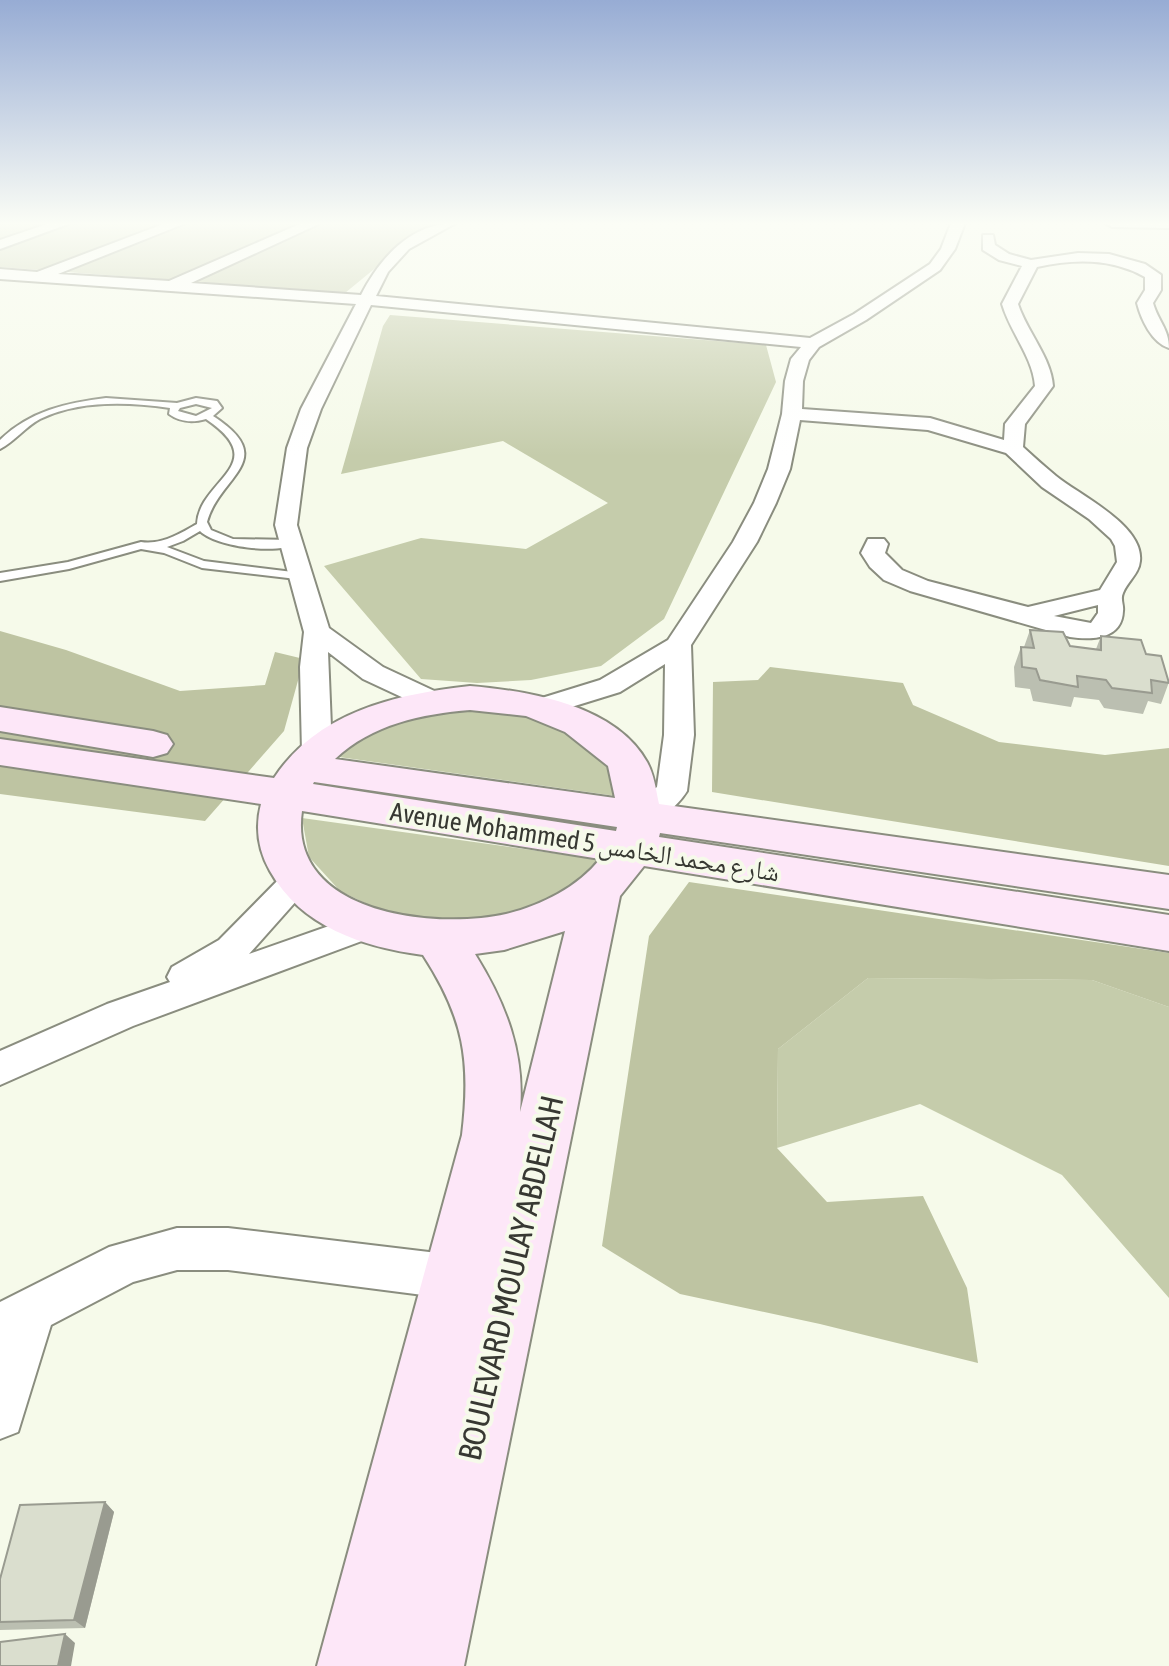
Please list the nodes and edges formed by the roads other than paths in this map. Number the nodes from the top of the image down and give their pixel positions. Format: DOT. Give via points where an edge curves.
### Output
graph roads {
  1 [pos="368,300"];
  2 [pos="376,301"];
  3 [pos="884,301"];
  4 [pos="1012,301"];
  5 [pos="1146,301"];
  6 [pos="813,343"];
  7 [pos="1169,343"];
  8 [pos="177,406"];
  9 [pos="792,414"];
  10 [pos="207,416"];
  11 [pos="930,424"];
  12 [pos="1015,424"];
  13 [pos="0,446"];
  14 [pos="1013,449"];
  15 [pos="203,525"];
  16 [pos="292,543"];
  17 [pos="876,544"];
  18 [pos="155,547"];
  19 [pos="0,577"];
  20 [pos="301,577"];
  21 [pos="317,632"];
  22 [pos="678,645"];
  23 [pos="433,701"];
  24 [pos="542,707"];
  25 [pos="0,719"];
  26 [pos="0,752"];
  27 [pos="301,771"];
  28 [pos="637,831"];
  29 [pos="297,881"];
  30 [pos="598,890"];
  31 [pos="1169,892"];
  32 [pos="366,926"];
  33 [pos="1169,933"];
  34 [pos="438,939"];
  35 [pos="120,1015"];
  36 [pos="0,1069"];
  37 [pos="454,1277"];
  38 [pos="16,1318"];
  39 [pos="0,1414"];
  40 [pos="356,1666"];
  41 [pos="425,1666"];
  1 -- 16 [label="street" via="311,409 297,448 286,525"];
  2 -- 6 [label="street"];
  3 -- 6 [label="street"];
  4 -- 12 [label="street" via="1016,324 1043,372 1044,386"];
  5 -- 7 [label="street" via="1149,318"];
  6 -- 9 [label="street" via="800,359"];
  8 -- 10 [label="lane" via="172,412 178,417"];
  8 -- 10 [label="lane" via="214,403 216,411"];
  8 -- 13 [label="lane" via="118,400 75,406 15,429"];
  9 -- 11 [label="street"];
  9 -- 22 [label="street" via="765,503"];
  10 -- 15 [label="lane" via="235,439 239,458 206,507"];
  11 -- 12 [label="street"];
  11 -- 14 [label="street"];
  12 -- 14 [label="street"];
  14 -- 17 [label="street" via="1097,514 1125,543 1129,557 1109,595 1113,611 1106,627 1060,628 893,575 873,553"];
  15 -- 16 [label="lane" via="210,534 232,542"];
  15 -- 18 [label="lane"];
  16 -- 20 [label="street"];
  18 -- 19 [label="lane" via="129,546 69,565"];
  18 -- 20 [label="lane" via="202,564"];
  20 -- 21 [label="street"];
  21 -- 23 [label="street" via="373,673"];
  21 -- 27 [label="street"];
  22 -- 24 [label="street" via="610,686"];
  22 -- 28 [label="street" via="679,735 672,791"];
  23 -- 24 [label="main road" via="495,699"];
  23 -- 27 [label="main road" via="363,723"];
  24 -- 28 [label="main road" via="591,728 626,761"];
  25 -- 27 [label="main road, Avenue Mohammed 5 شارع محمد الخامس"];
  26 -- 27 [label="main road, Avenue Mohammed 5 شارع محمد الخامس"];
  27 -- 28 [label="main road, Avenue Mohammed 5 شارع محمد الخامس"];
  27 -- 29 [label="main road" via="278,823 282,853"];
  28 -- 30 [label="main road"];
  28 -- 31 [label="main road, Avenue Mohammed 5 شارع محمد الخامس"];
  28 -- 33 [label="main road, Avenue Mohammed 5 شارع محمد الخامس"];
  29 -- 32 [label="main road" via="326,907"];
  29 -- 35 [label="street" via="232,949"];
  30 -- 34 [label="main road" via="554,917 498,934"];
  30 -- 41 [label="main road, BOULEVARD MOULAY ABDELLAH" via="473,1432"];
  32 -- 34 [label="main road"];
  32 -- 35 [label="street"];
  34 -- 37 [label="main road, BOULEVARD MOULAY ABDELLAH" via="465,976 485,1017 495,1059 490,1135"];
  35 -- 36 [label="street"];
  37 -- 38 [label="street" via="228,1249 177,1249 125,1262"];
  37 -- 40 [label="main road, BOULEVARD MOULAY ABDELLAH"];
  38 -- 39 [label="street"];
}
